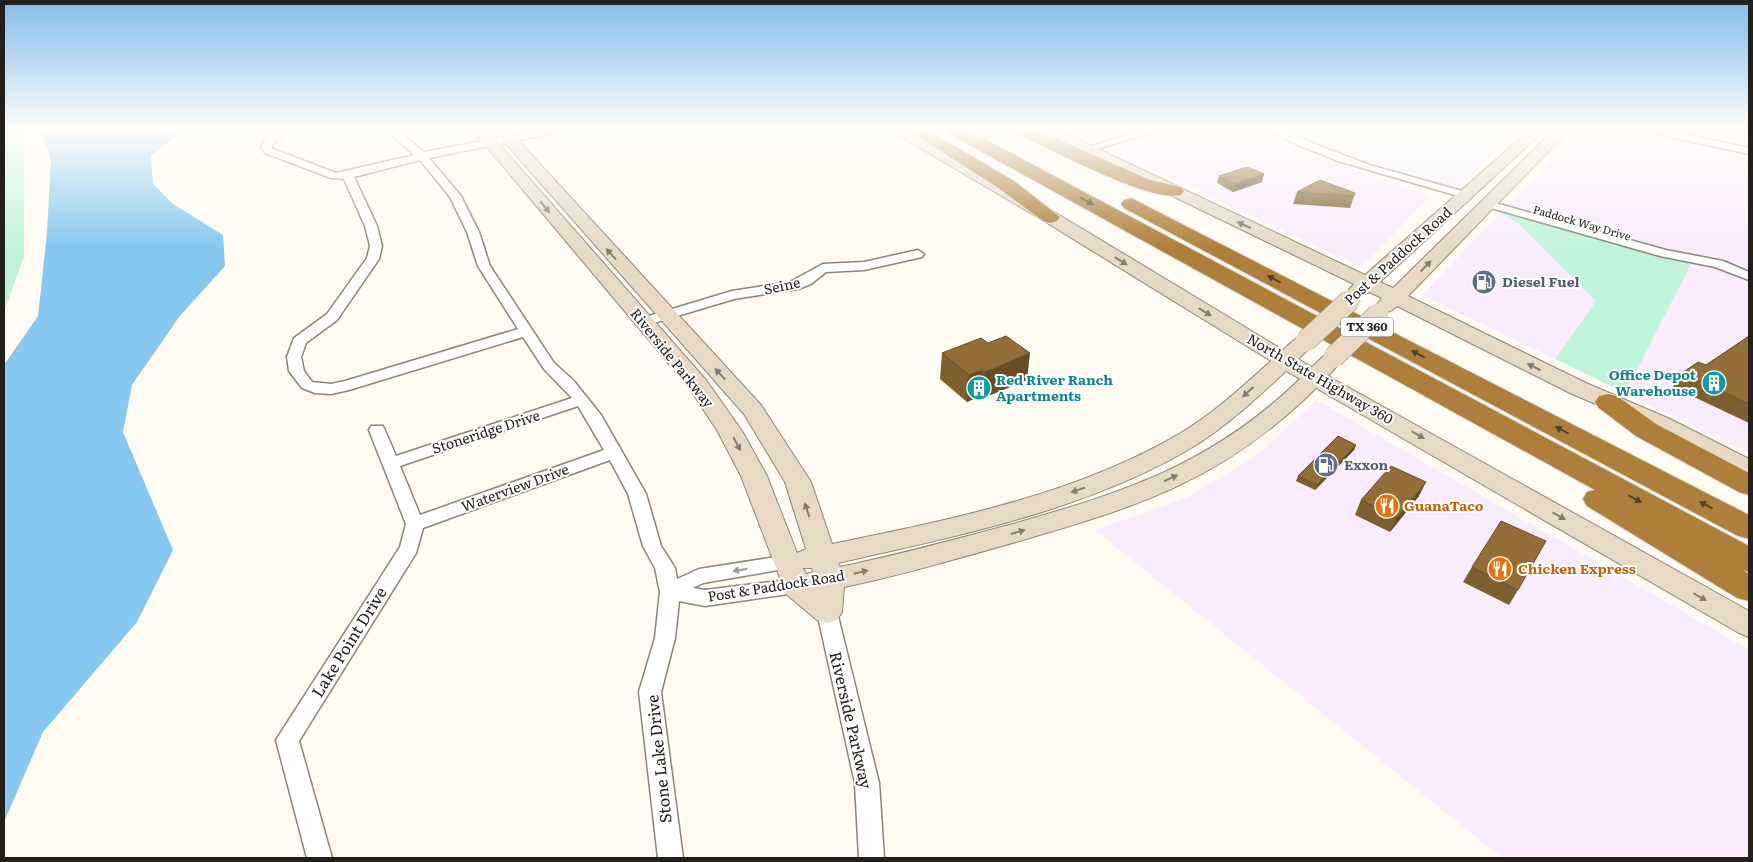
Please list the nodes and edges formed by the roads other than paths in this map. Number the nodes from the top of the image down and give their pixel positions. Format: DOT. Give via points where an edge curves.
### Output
graph roads {
  1 [pos="315,168"];
  2 [pos="377,168"];
  3 [pos="432,168"];
  4 [pos="524,168"];
  5 [pos="529,168"];
  6 [pos="964,168"];
  7 [pos="978,168"];
  8 [pos="1026,168"];
  9 [pos="1062,168"];
  10 [pos="1109,168"];
  11 [pos="1126,168"];
  12 [pos="1369,168"];
  13 [pos="1495,168"];
  14 [pos="1524,168"];
  15 [pos="348,176"];
  16 [pos="1174,191"];
  17 [pos="1465,195"];
  18 [pos="1491,201"];
  19 [pos="1050,217"];
  20 [pos="918,254"];
  21 [pos="1749,276"];
  22 [pos="1367,283"];
  23 [pos="1395,297"];
  24 [pos="666,315"];
  25 [pos="644,322"];
  26 [pos="526,331"];
  27 [pos="1377,359"];
  28 [pos="1285,360"];
  29 [pos="1314,378"];
  30 [pos="582,400"];
  31 [pos="1608,402"];
  32 [pos="377,430"];
  33 [pos="614,453"];
  34 [pos="391,464"];
  35 [pos="1749,469"];
  36 [pos="1110,477"];
  37 [pos="1749,485"];
  38 [pos="1137,493"];
  39 [pos="416,524"];
  40 [pos="1749,528"];
  41 [pos="1749,560"];
  42 [pos="826,568"];
  43 [pos="792,574"];
  44 [pos="1749,589"];
  45 [pos="670,592"];
  46 [pos="826,612"];
  47 [pos="1749,625"];
  48 [pos="318,858"];
  49 [pos="671,858"];
  50 [pos="872,858"];
  1 -- 15 [label="street" via="335,176"];
  2 -- 15 [label="street"];
  3 -- 26 [label="street, Stone Lake Drive" via="455,196 474,232 484,266"];
  4 -- 25 [label="street, Riverside Parkway, one-way"];
  24 -- 5 [label="street, Riverside Parkway, one-way"];
  6 -- 19 [label="street, North State Highway 360"];
  7 -- 19 [label="highway"];
  8 -- 27 [label="highway, TX 360, one-way"];
  40 -- 9 [label="highway, TX 360, one-way"];
  10 -- 16 [label="highway" via="1144,184"];
  11 -- 16 [label="street"];
  12 -- 17 [label="street, Paddock Way Drive"];
  13 -- 17 [label="street, Post & Paddock Road"];
  14 -- 18 [label="street, Post & Paddock Road"];
  15 -- 26 [label="street" via="371,226 376,246 373,258 332,317 299,341 294,357 297,372 307,385 331,389 349,385"];
  22 -- 16 [label="street, one-way"];
  17 -- 18 [label="street, Paddock Way Drive"];
  17 -- 22 [label="street, Post & Paddock Road"];
  18 -- 21 [label="street, Paddock Way Drive"];
  23 -- 18 [label="street, Post & Paddock Road, one-way"];
  19 -- 28 [label="street, North State Highway 360, one-way"];
  20 -- 24 [label="street, Seine" via="864,266 823,268 793,286 732,295"];
  22 -- 23 [label="street"];
  22 -- 28 [label="street, Post & Paddock Road, bridge"];
  23 -- 29 [label="street, Post & Paddock Road, bridge"];
  31 -- 23 [label="street, one-way"];
  24 -- 25 [label="street, Seine"];
  42 -- 24 [label="street, Riverside Parkway, one-way" via="798,482 753,410"];
  25 -- 43 [label="street, Riverside Parkway, one-way" via="698,385 730,430 754,476"];
  26 -- 30 [label="street, Stone Lake Drive" via="549,366"];
  27 -- 41 [label="highway, TX 360, one-way"];
  27 -- 44 [label="highway" via="1397,380"];
  28 -- 29 [label="street, North State Highway 360"];
  28 -- 36 [label="street, Post & Paddock Road, one-way" via="1223,415 1186,440"];
  38 -- 29 [label="street, Post & Paddock Road, one-way" via="1231,448 1274,416"];
  29 -- 47 [label="street, North State Highway 360, one-way"];
  30 -- 33 [label="street, Stone Lake Drive"];
  30 -- 34 [label="street, Stoneridge Drive"];
  31 -- 35 [label="street" via="1662,424"];
  31 -- 37 [label="highway" via="1646,430"];
  32 -- 34 [label="street"];
  33 -- 39 [label="street, Waterview Drive"];
  33 -- 45 [label="street, Stone Lake Drive" via="637,494 652,546 665,568"];
  34 -- 39 [label="street"];
  36 -- 38 [label="street"];
  36 -- 42 [label="street, Post & Paddock Road, one-way" via="1046,501"];
  42 -- 38 [label="street, Post & Paddock Road, one-way" via="988,540 1074,516"];
  39 -- 48 [label="street, Lake Point Drive" via="409,548 287,740"];
  42 -- 43 [label="street, Post & Paddock Road"];
  42 -- 46 [label="street, Riverside Parkway"];
  43 -- 45 [label="street, Post & Paddock Road" via="705,598"];
  43 -- 46 [label="street, Riverside Parkway"];
  45 -- 49 [label="street, Stone Lake Drive" via="665,638 650,692"];
  46 -- 50 [label="street, Riverside Parkway" via="868,783"];
}
